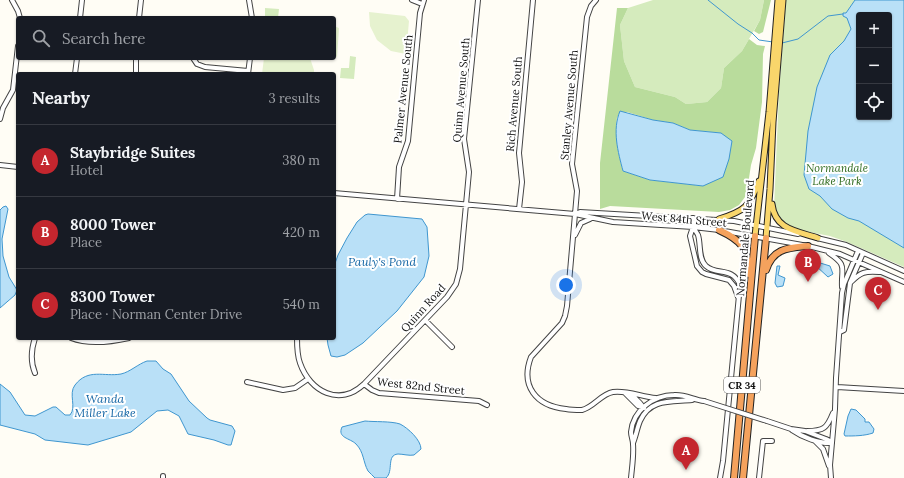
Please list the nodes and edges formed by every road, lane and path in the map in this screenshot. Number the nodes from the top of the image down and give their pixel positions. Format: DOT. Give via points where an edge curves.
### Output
graph roads {
  1 [pos="12,0"];
  2 [pos="82,0"];
  3 [pos="141,0"];
  4 [pos="249,0"];
  5 [pos="412,0"];
  6 [pos="478,0"];
  7 [pos="533,0"];
  8 [pos="596,0"];
  9 [pos="778,0"];
  10 [pos="783,0"];
  11 [pos="423,2"];
  12 [pos="19,16"];
  13 [pos="80,16"];
  14 [pos="139,16"];
  15 [pos="252,16"];
  16 [pos="778,35"];
  17 [pos="777,49"];
  18 [pos="16,60"];
  19 [pos="77,60"];
  20 [pos="136,60"];
  21 [pos="194,60"];
  22 [pos="250,60"];
  23 [pos="75,72"];
  24 [pos="136,72"];
  25 [pos="248,72"];
  26 [pos="0,119"];
  27 [pos="0,165"];
  28 [pos="16,166"];
  29 [pos="761,175"];
  30 [pos="770,189"];
  31 [pos="336,193"];
  32 [pos="396,199"];
  33 [pos="466,204"];
  34 [pos="519,209"];
  35 [pos="575,214"];
  36 [pos="592,218"];
  37 [pos="693,218"];
  38 [pos="719,219"];
  39 [pos="756,225"];
  40 [pos="693,227"];
  41 [pos="767,228"];
  42 [pos="719,230"];
  43 [pos="755,236"];
  44 [pos="766,238"];
  45 [pos="818,238"];
  46 [pos="573,239"];
  47 [pos="808,246"];
  48 [pos="825,250"];
  49 [pos="858,250"];
  50 [pos="863,253"];
  51 [pos="854,260"];
  52 [pos="859,262"];
  53 [pos="904,271"];
  54 [pos="883,273"];
  55 [pos="904,282"];
  56 [pos="762,283"];
  57 [pos="850,283"];
  58 [pos="750,292"];
  59 [pos="842,293"];
  60 [pos="738,298"];
  61 [pos="425,320"];
  62 [pos="840,332"];
  63 [pos="34,340"];
  64 [pos="76,340"];
  65 [pos="112,340"];
  66 [pos="297,340"];
  67 [pos="452,347"];
  68 [pos="35,373"];
  69 [pos="308,379"];
  70 [pos="247,382"];
  71 [pos="364,384"];
  72 [pos="837,387"];
  73 [pos="904,391"];
  74 [pos="627,394"];
  75 [pos="656,398"];
  76 [pos="695,400"];
  77 [pos="487,405"];
  78 [pos="643,407"];
  79 [pos="835,409"];
  80 [pos="647,411"];
  81 [pos="791,429"];
  82 [pos="805,431"];
  83 [pos="813,439"];
  84 [pos="772,441"];
  85 [pos="832,442"];
  86 [pos="633,443"];
  87 [pos="830,470"];
  88 [pos="631,478"];
  89 [pos="720,478"];
  90 [pos="734,478"];
  91 [pos="744,478"];
  92 [pos="758,478"];
  93 [pos="831,478"];
  1 -- 12 [label="street"];
  2 -- 13 [label="street"];
  3 -- 14 [label="street"];
  4 -- 15 [label="street"];
  5 -- 11 [label="street"];
  6 -- 33 [label="street, Quinn Avenue South" via="464,139 469,166"];
  7 -- 34 [label="street, Rich Avenue South" via="518,160 522,175"];
  8 -- 35 [label="street, Stanley Avenue South" via="588,11 586,24 572,164 577,186"];
  9 -- 16 [label="main road, Normandale Boulevard / CR 34"];
  10 -- 16 [label="main road, Normandale Boulevard / CR 34"];
  11 -- 32 [label="street, Palmer Avenue South" via="408,141 399,168"];
  16 -- 17 [label="main road, Normandale Boulevard / CR 34"];
  17 -- 29 [label="main road, Normandale Boulevard / CR 34"];
  17 -- 30 [label="main road, Normandale Boulevard / CR 34"];
  18 -- 26 [label="street" via="13,90"];
  19 -- 23 [label="street"];
  20 -- 24 [label="street"];
  21 -- 25 [label="street" via="205,67"];
  22 -- 25 [label="street"];
  27 -- 28 [label="street"];
  29 -- 38 [label="main road" via="752,199 745,208"];
  29 -- 39 [label="main road, Normandale Boulevard / CR 34"];
  30 -- 41 [label="main road, Normandale Boulevard / CR 34"];
  30 -- 45 [label="main road" via="772,209 780,223 786,228"];
  31 -- 32 [label="street, West 84th Street"];
  32 -- 33 [label="street, West 84th Street"];
  33 -- 34 [label="street, West 84th Street"];
  33 -- 61 [label="street, Quinn Road" via="459,276 452,291"];
  34 -- 35 [label="street, West 84th Street"];
  35 -- 36 [label="street, West 84th Street"];
  35 -- 37 [label="street, West 84th Street" via="580,212"];
  35 -- 46 [label="street, Stanley Avenue South"];
  36 -- 40 [label="street, West 84th Street" via="632,224"];
  36 -- 46 [label="street" via="580,223"];
  37 -- 38 [label="street, West 84th Street"];
  37 -- 40 [label="street"];
  38 -- 39 [label="street, West 84th Street"];
  39 -- 41 [label="street, West 84th Street"];
  39 -- 43 [label="main road, Normandale Boulevard / CR 34"];
  40 -- 42 [label="street, West 84th Street"];
  40 -- 60 [label="street" via="698,234 705,265 734,276 740,285"];
  40 -- 60 [label="street" via="690,236 697,266 706,274 729,280"];
  41 -- 44 [label="main road, Normandale Boulevard / CR 34"];
  41 -- 45 [label="street, West 84th Street"];
  42 -- 43 [label="street, West 84th Street"];
  42 -- 58 [label="highway" via="732,236 743,246 748,259"];
  43 -- 44 [label="street, West 84th Street"];
  43 -- 58 [label="highway, Normandale Boulevard / CR 34"];
  44 -- 47 [label="street, West 84th Street"];
  44 -- 56 [label="highway, Normandale Boulevard / CR 34"];
  45 -- 49 [label="street, West 84th Street"];
  46 -- 74 [label="street, Stanley Avenue South" via="565,316 558,328 531,357 527,378 530,388 535,397 553,407 581,410 612,392"];
  47 -- 48 [label="street, West 84th Street"];
  47 -- 56 [label="highway" via="788,248 776,254 768,264"];
  48 -- 51 [label="street, West 84th Street"];
  48 -- 59 [label="street" via="842,265"];
  49 -- 50 [label="street, West 84th Street"];
  49 -- 51 [label="street"];
  50 -- 52 [label="street"];
  50 -- 53 [label="street, West 84th Street"];
  51 -- 52 [label="street, West 84th Street"];
  51 -- 59 [label="street"];
  52 -- 54 [label="street, West 84th Street"];
  52 -- 57 [label="street"];
  54 -- 55 [label="street, West 84th Street"];
  54 -- 57 [label="street" via="862,273"];
  56 -- 91 [label="highway, Normandale Boulevard / CR 34"];
  57 -- 62 [label="street" via="844,330"];
  58 -- 90 [label="highway, Normandale Boulevard / CR 34"];
  59 -- 62 [label="street"];
  60 -- 89 [label="street"];
  61 -- 67 [label="street"];
  61 -- 71 [label="street, Quinn Road"];
  62 -- 72 [label="street"];
  63 -- 68 [label="street" via="31,364"];
  64 -- 65 [label="street"];
  66 -- 69 [label="street" via="298,358"];
  69 -- 70 [label="street" via="295,388 283,390"];
  69 -- 71 [label="street, West 82nd Street" via="326,392 341,396 354,392"];
  71 -- 77 [label="street, West 82nd Street" via="379,393 479,401"];
  72 -- 73 [label="street"];
  72 -- 79 [label="street"];
  74 -- 75 [label="street"];
  74 -- 78 [label="street" via="636,405"];
  75 -- 76 [label="street" via="674,394"];
  75 -- 78 [label="street"];
  76 -- 80 [label="street" via="663,402"];
  76 -- 81 [label="street, bridge"];
  78 -- 80 [label="street"];
  78 -- 86 [label="street" via="632,426"];
  79 -- 82 [label="street" via="825,428"];
  79 -- 85 [label="street"];
  80 -- 86 [label="street" via="640,421"];
  81 -- 82 [label="street"];
  81 -- 83 [label="street"];
  82 -- 85 [label="street"];
  83 -- 85 [label="street"];
  83 -- 87 [label="street" via="823,449"];
  84 -- 92 [label="street" via="763,440"];
  85 -- 87 [label="street"];
  86 -- 88 [label="street"];
  87 -- 93 [label="street"];
}
